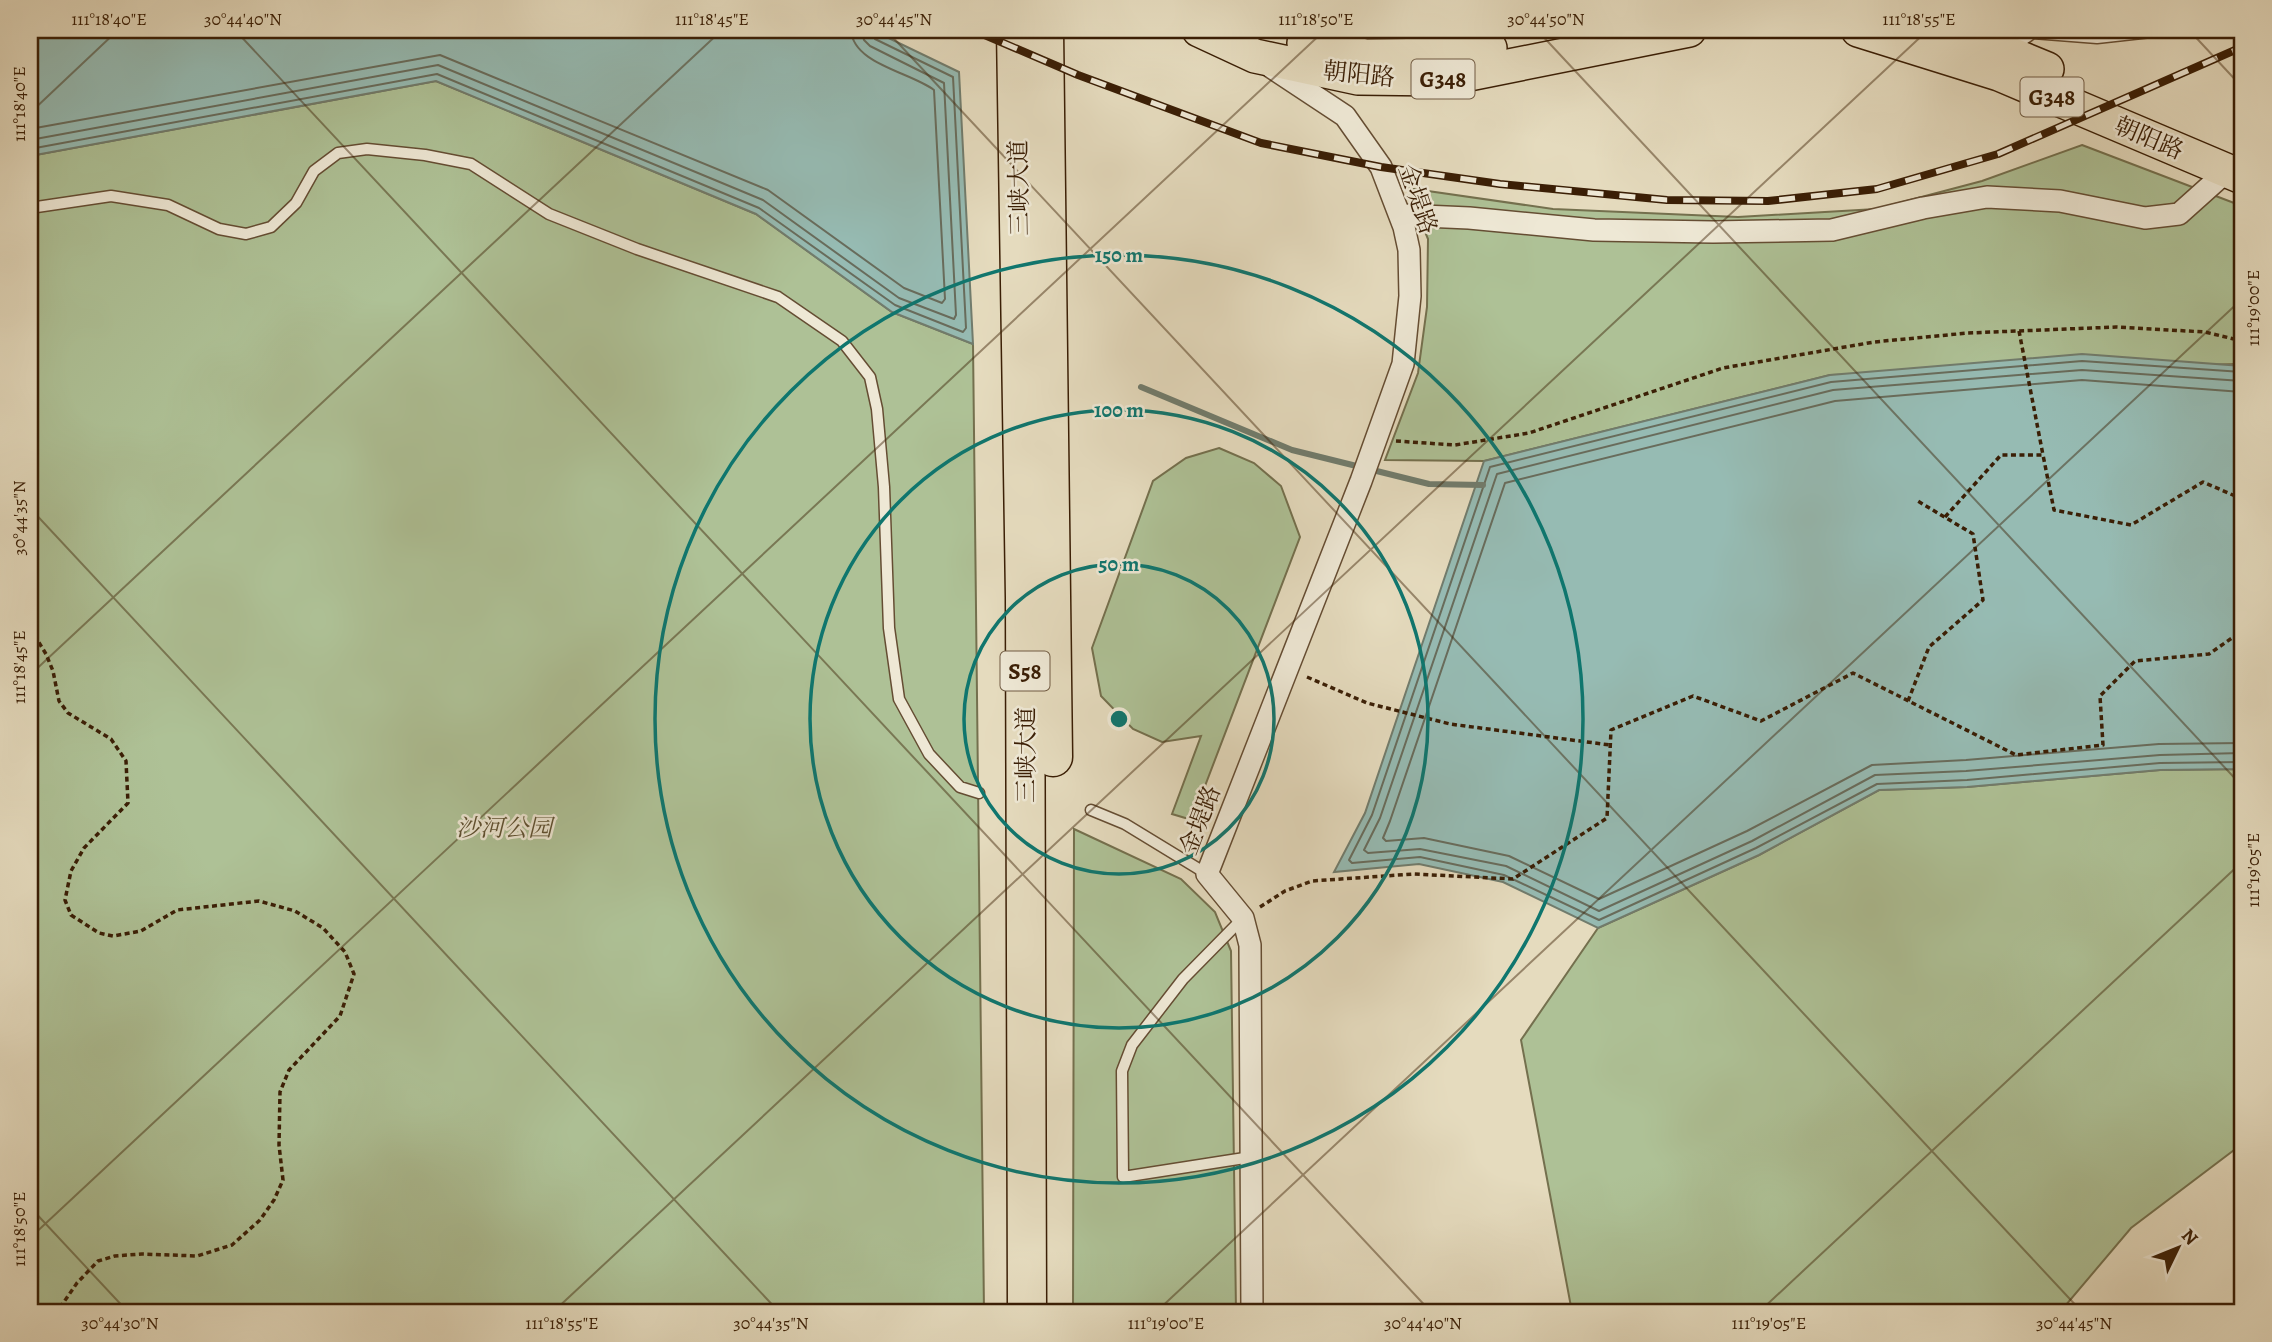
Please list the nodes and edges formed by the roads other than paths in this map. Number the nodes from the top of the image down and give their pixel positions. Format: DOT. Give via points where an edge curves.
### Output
graph roads {
  1 [pos="1016,30"];
  2 [pos="1044,30"];
  3 [pos="1199,30"];
  4 [pos="1585,30"];
  5 [pos="1689,30"];
  6 [pos="1858,30"];
  7 [pos="1939,30"];
  8 [pos="2169,30"];
  9 [pos="1254,43"];
  10 [pos="2006,52"];
  11 [pos="2237,167"];
  12 [pos="30,208"];
  13 [pos="1401,215"];
  14 [pos="979,793"];
  15 [pos="1091,810"];
  16 [pos="1207,874"];
  17 [pos="1243,918"];
  18 [pos="1251,1157"];
  19 [pos="1027,1312"];
  20 [pos="1054,1312"];
  21 [pos="1252,1312"];
  1 -- 19 [label="highway, 三峡大道 / S58" via="1025,597"];
  2 -- 20 [label="highway, 三峡大道 / S58" via="1053,639"];
  3 -- 9 [label="main road, 朝阳路 / G348"];
  4 -- 9 [label="main road, 朝阳路 / G348" via="1452,55 1378,56 1263,34"];
  5 -- 9 [label="main road, 朝阳路 / G348" via="1444,79 1359,78"];
  6 -- 11 [label="main road, 朝阳路 / G348" via="1999,74"];
  7 -- 10 [label="main road, 朝阳路 / G348"];
  8 -- 10 [label="lane" via="2097,38 2033,33"];
  9 -- 13 [label="street, 金堤路" via="1345,116 1381,167"];
  10 -- 11 [label="main road, 朝阳路 / G348"];
  11 -- 13 [label="street" via="2179,214 2145,218 2060,201 1987,197 1832,230 1594,230"];
  12 -- 14 [label="lane" via="111,196 167,205 219,229 246,234 271,227 296,203 314,171 338,153 367,149 438,157 471,164 549,214 593,233 778,297 842,341 870,377 877,409 889,628 899,699 929,754 960,787"];
  13 -- 16 [label="street, 金堤路" via="1409,250 1410,296 1403,364"];
  15 -- 16 [label="lane" via="1125,824"];
  16 -- 17 [label="street, 金堤路"];
  17 -- 18 [label="street, 金堤路" via="1250,945"];
  17 -- 18 [label="lane" via="1183,979 1132,1045 1122,1071 1123,1177"];
  18 -- 21 [label="street, 金堤路"];
}
